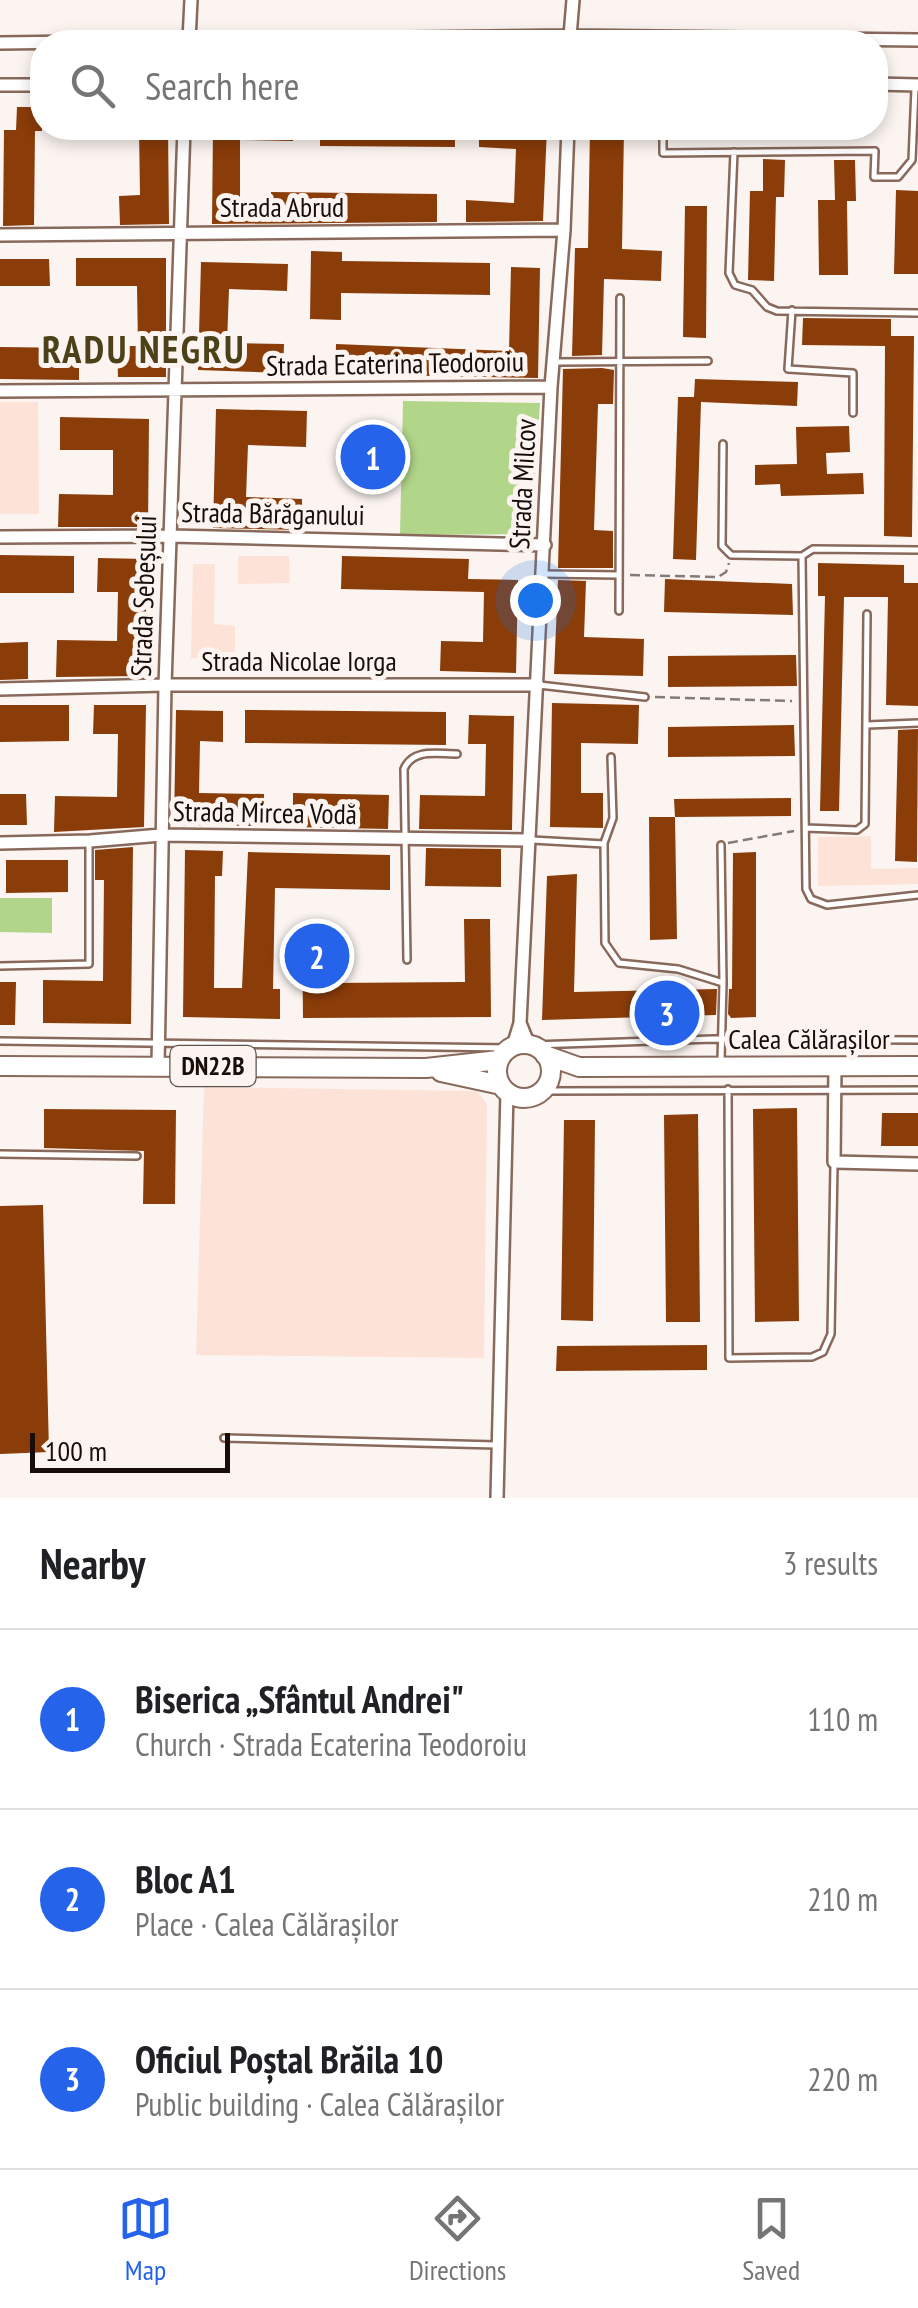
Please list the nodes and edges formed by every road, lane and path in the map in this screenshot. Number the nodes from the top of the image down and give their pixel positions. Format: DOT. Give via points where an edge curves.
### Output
graph roads {
  1 [pos="191,0"];
  2 [pos="573,0"];
  3 [pos="190,30"];
  4 [pos="570,30"];
  5 [pos="888,40"];
  6 [pos="918,40"];
  7 [pos="0,43"];
  8 [pos="30,43"];
  9 [pos="888,84"];
  10 [pos="917,85"];
  11 [pos="0,86"];
  12 [pos="30,86"];
  13 [pos="184,140"];
  14 [pos="568,140"];
  15 [pos="663,140"];
  16 [pos="734,152"];
  17 [pos="564,230"];
  18 [pos="182,232"];
  19 [pos="0,234"];
  20 [pos="620,298"];
  21 [pos="792,310"];
  22 [pos="918,312"];
  23 [pos="622,361"];
  24 [pos="708,361"];
  25 [pos="553,362"];
  26 [pos="552,387"];
  27 [pos="176,390"];
  28 [pos="0,391"];
  29 [pos="853,413"];
  30 [pos="723,444"];
  31 [pos="170,536"];
  32 [pos="0,537"];
  33 [pos="544,545"];
  34 [pos="918,550"];
  35 [pos="731,555"];
  36 [pos="802,556"];
  37 [pos="543,574"];
  38 [pos="618,575"];
  39 [pos="620,610"];
  40 [pos="867,614"];
  41 [pos="164,685"];
  42 [pos="538,685"];
  43 [pos="0,689"];
  44 [pos="645,697"];
  45 [pos="804,701"];
  46 [pos="918,723"];
  47 [pos="867,725"];
  48 [pos="457,754"];
  49 [pos="611,758"];
  50 [pos="805,828"];
  51 [pos="161,835"];
  52 [pos="406,839"];
  53 [pos="529,840"];
  54 [pos="0,842"];
  55 [pos="90,842"];
  56 [pos="604,844"];
  57 [pos="721,845"];
  58 [pos="918,895"];
  59 [pos="406,960"];
  60 [pos="0,966"];
  61 [pos="722,984"];
  62 [pos="722,1038"];
  63 [pos="918,1040"];
  64 [pos="0,1041"];
  65 [pos="158,1042"];
  66 [pos="522,1050"];
  67 [pos="720,1064"];
  68 [pos="836,1065"];
  69 [pos="0,1066"];
  70 [pos="158,1066"];
  71 [pos="918,1066"];
  72 [pos="580,1067"];
  73 [pos="426,1068"];
  74 [pos="544,1088"];
  75 [pos="836,1088"];
  76 [pos="504,1089"];
  77 [pos="728,1089"];
  78 [pos="918,1090"];
  79 [pos="0,1154"];
  80 [pos="136,1156"];
  81 [pos="834,1162"];
  82 [pos="918,1164"];
  83 [pos="224,1438"];
  84 [pos="498,1445"];
  85 [pos="498,1498"];
  1 -- 3 [label="street"];
  2 -- 4 [label="street"];
  5 -- 6 [label="street"];
  7 -- 8 [label="street"];
  9 -- 10 [label="street"];
  10 -- 16 [label="lane" via="912,160 898,177 874,177 875,151"];
  11 -- 12 [label="street"];
  13 -- 18 [label="street, Strada Sebeșului"];
  14 -- 17 [label="street, Strada Milcov"];
  15 -- 16 [label="lane" via="662,153"];
  16 -- 21 [label="lane" via="732,280 777,312"];
  17 -- 18 [label="street, Strada Abrud"];
  17 -- 25 [label="street, Strada Milcov"];
  18 -- 19 [label="street, Strada Abrud"];
  18 -- 27 [label="street, Strada Sebeșului"];
  20 -- 23 [label="lane"];
  21 -- 22 [label="lane"];
  21 -- 29 [label="lane" via="788,370 853,373"];
  23 -- 24 [label="lane"];
  23 -- 25 [label="lane"];
  23 -- 38 [label="lane"];
  25 -- 26 [label="street, Strada Milcov"];
  26 -- 27 [label="street, Strada Ecaterina Teodoroiu"];
  26 -- 33 [label="street, Strada Milcov"];
  27 -- 28 [label="street, Strada Ecaterina Teodoroiu"];
  27 -- 31 [label="street, Strada Sebeșului"];
  30 -- 35 [label="lane" via="722,546"];
  31 -- 32 [label="street, Strada Bărăganului"];
  31 -- 33 [label="street, Strada Bărăganului"];
  31 -- 41 [label="street, Strada Sebeșului"];
  33 -- 37 [label="street, Strada Milcov"];
  34 -- 36 [label="lane" via="813,549"];
  35 -- 36 [label="lane"];
  35 -- 38 [label="path" via="718,576"];
  36 -- 45 [label="lane"];
  37 -- 38 [label="lane"];
  37 -- 42 [label="street, Strada Milcov"];
  38 -- 39 [label="lane"];
  40 -- 47 [label="lane"];
  41 -- 42 [label="street, Strada Nicolae Iorga"];
  41 -- 43 [label="street, Strada Nicolae Iorga"];
  41 -- 51 [label="street, Strada Sebeșului"];
  42 -- 44 [label="lane"];
  42 -- 53 [label="street, Strada Milcov"];
  44 -- 45 [label="path"];
  45 -- 50 [label="lane"];
  46 -- 47 [label="lane"];
  47 -- 50 [label="lane" via="865,824 857,830"];
  48 -- 52 [label="lane" via="408,759"];
  49 -- 56 [label="lane" via="613,818"];
  50 -- 57 [label="path"];
  50 -- 58 [label="lane" via="806,890 817,903"];
  51 -- 52 [label="street, Strada Mircea Vodă"];
  51 -- 55 [label="street, Strada Mircea Vodă"];
  51 -- 65 [label="street, Strada Sebeșului"];
  52 -- 53 [label="street, Strada Mircea Vodă"];
  52 -- 59 [label="lane"];
  53 -- 56 [label="lane"];
  53 -- 66 [label="street, Strada Milcov"];
  54 -- 55 [label="street, Strada Mircea Vodă"];
  55 -- 60 [label="lane" via="89,964"];
  56 -- 61 [label="lane" via="610,953 619,963 678,969"];
  57 -- 61 [label="lane"];
  61 -- 62 [label="lane"];
  62 -- 63 [label="lane"];
  62 -- 66 [label="lane"];
  62 -- 67 [label="lane"];
  64 -- 65 [label="lane"];
  65 -- 66 [label="lane"];
  65 -- 70 [label="street, Strada Sebeșului"];
  66 -- 72 [label="main road, Calea Călărașilor / DN22B"];
  66 -- 73 [label="main road, Calea Călărașilor / DN22B"];
  66 -- 74 [label="main road" via="550,1070"];
  66 -- 76 [label="main road" via="497,1068"];
  67 -- 68 [label="main road, Calea Călărașilor / DN22B"];
  67 -- 72 [label="main road, Calea Călărașilor / DN22B"];
  68 -- 71 [label="main road, Calea Călărașilor / DN22B"];
  68 -- 75 [label="street"];
  69 -- 70 [label="main road, Calea Călărașilor / DN22B"];
  70 -- 73 [label="main road, Calea Călărașilor / DN22B"];
  72 -- 74 [label="main road, Calea Călărașilor / DN22B"];
  73 -- 76 [label="main road, Calea Călărașilor / DN22B"];
  74 -- 76 [label="main road, DN22B" via="521,1098"];
  74 -- 77 [label="lane"];
  75 -- 77 [label="lane"];
  75 -- 78 [label="lane"];
  75 -- 81 [label="street"];
  76 -- 84 [label="street"];
  77 -- 81 [label="lane" via="729,1358 823,1352 831,1334"];
  79 -- 80 [label="lane"];
  81 -- 82 [label="street"];
  83 -- 84 [label="lane"];
  84 -- 85 [label="street"];
}
